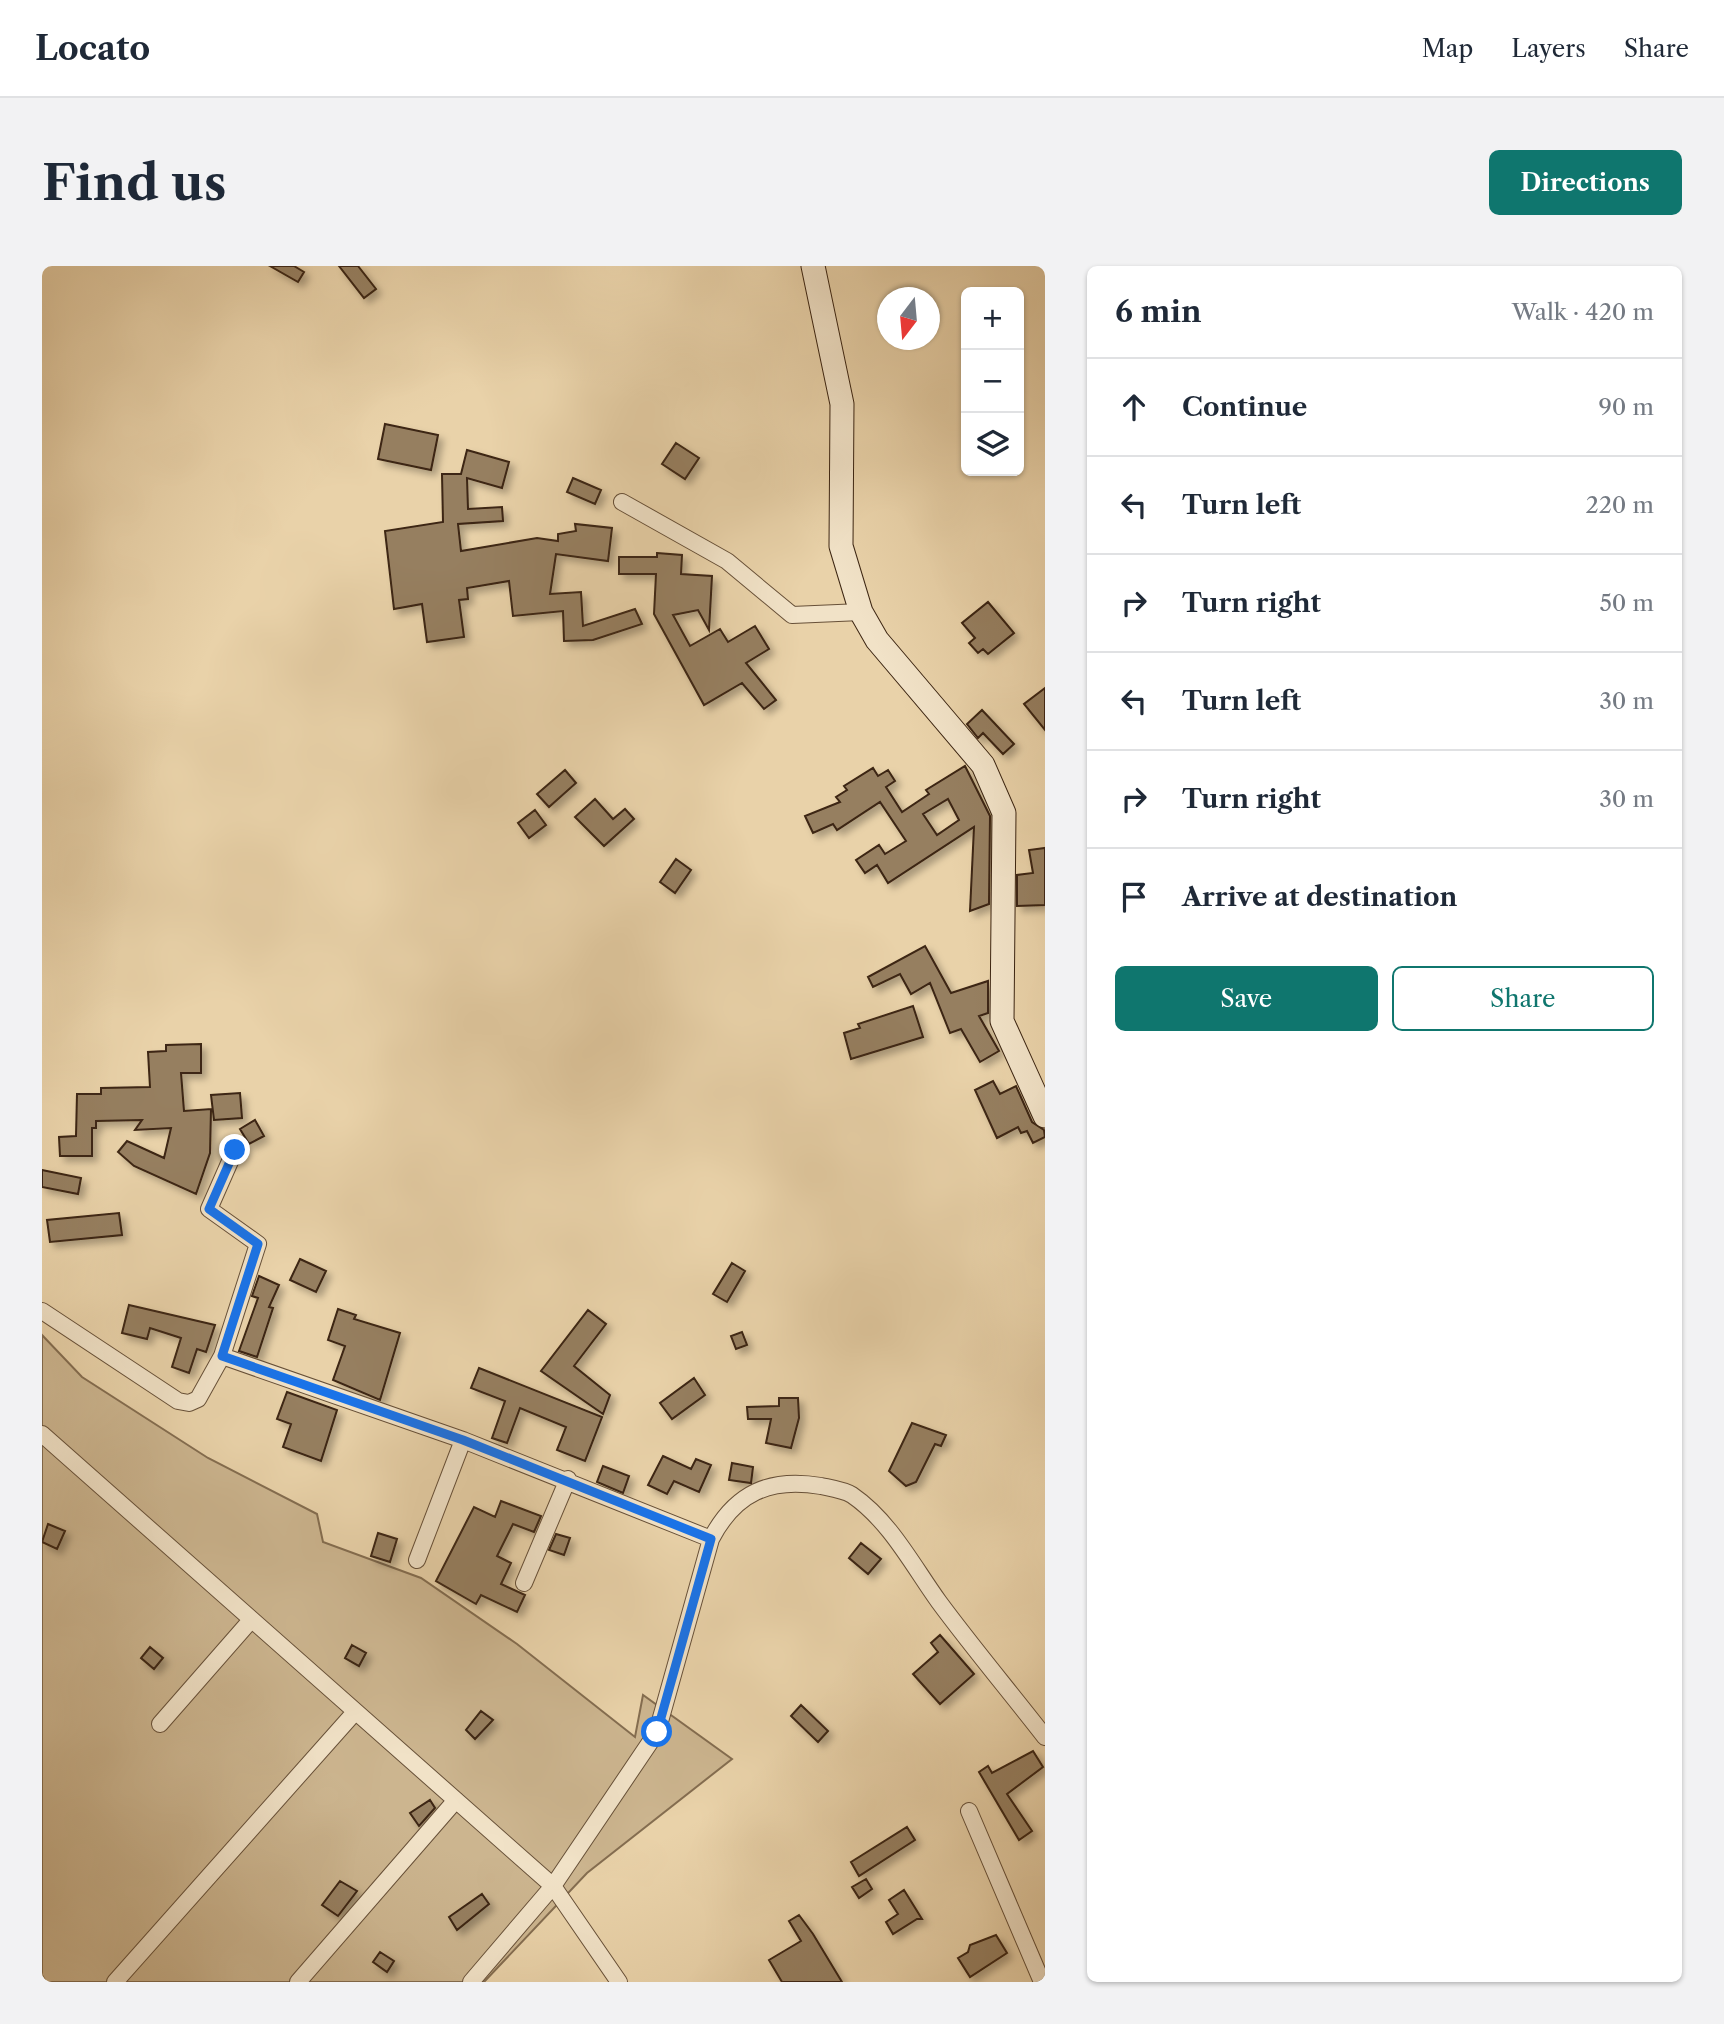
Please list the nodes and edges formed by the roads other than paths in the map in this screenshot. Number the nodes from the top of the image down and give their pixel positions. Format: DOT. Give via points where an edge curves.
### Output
graph roads {
  1 [pos="813,266"];
  2 [pos="622,502"];
  3 [pos="860,612"];
  4 [pos="1045,1115"];
  5 [pos="235,1150"];
  6 [pos="42,1311"];
  7 [pos="222,1356"];
  8 [pos="42,1434"];
  9 [pos="463,1440"];
  10 [pos="568,1479"];
  11 [pos="711,1539"];
  12 [pos="417,1560"];
  13 [pos="524,1583"];
  14 [pos="251,1620"];
  15 [pos="355,1712"];
  16 [pos="160,1724"];
  17 [pos="1045,1737"];
  18 [pos="456,1800"];
  19 [pos="969,1811"];
  20 [pos="553,1886"];
  21 [pos="115,1982"];
  22 [pos="298,1982"];
  23 [pos="471,1982"];
  24 [pos="619,1982"];
  25 [pos="1041,1982"];
  1 -- 3 [label="street" via="842,404 841,547"];
  2 -- 3 [label="street" via="727,561 792,614"];
  3 -- 4 [label="street" via="877,640 983,765 1004,813 1002,1021"];
  5 -- 7 [label="street" via="209,1209 258,1244"];
  6 -- 7 [label="street" via="178,1401 198,1399"];
  7 -- 9 [label="street"];
  8 -- 14 [label="street"];
  9 -- 10 [label="street"];
  9 -- 12 [label="street"];
  10 -- 11 [label="street"];
  10 -- 13 [label="street"];
  11 -- 17 [label="street" via="724,1514 746,1497 772,1486 798,1483 850,1493 888,1529"];
  11 -- 20 [label="street" via="657,1732"];
  14 -- 15 [label="street"];
  14 -- 16 [label="street"];
  15 -- 18 [label="street"];
  15 -- 21 [label="street"];
  18 -- 20 [label="street"];
  18 -- 22 [label="street"];
  19 -- 25 [label="street"];
  20 -- 23 [label="street"];
  20 -- 24 [label="street"];
}
